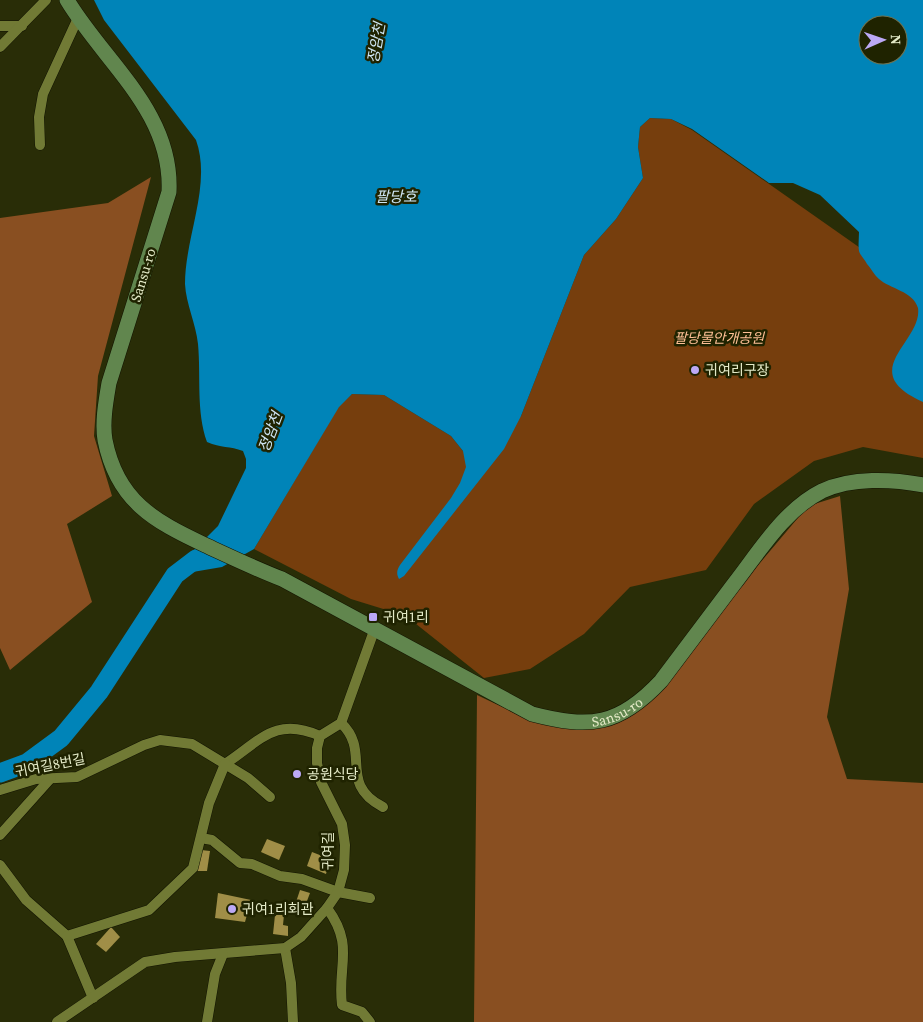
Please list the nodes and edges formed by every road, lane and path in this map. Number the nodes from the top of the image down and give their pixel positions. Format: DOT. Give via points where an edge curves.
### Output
graph roads {
  1 [pos="46,0"];
  2 [pos="67,0"];
  3 [pos="78,18"];
  4 [pos="0,26"];
  5 [pos="22,26"];
  6 [pos="0,47"];
  7 [pos="40,145"];
  8 [pos="923,485"];
  9 [pos="375,628"];
  10 [pos="341,724"];
  11 [pos="320,736"];
  12 [pos="225,764"];
  13 [pos="51,778"];
  14 [pos="0,790"];
  15 [pos="270,797"];
  16 [pos="383,807"];
  17 [pos="0,834"];
  18 [pos="201,838"];
  19 [pos="0,865"];
  20 [pos="338,892"];
  21 [pos="370,898"];
  22 [pos="327,908"];
  23 [pos="67,936"];
  24 [pos="285,948"];
  25 [pos="223,954"];
  26 [pos="93,998"];
  27 [pos="57,1022"];
  28 [pos="207,1022"];
  29 [pos="293,1022"];
  30 [pos="370,1022"];
  1 -- 5 [label="street"];
  2 -- 3 [label="main road, Sansu-ro"];
  3 -- 7 [label="street" via="43,94 39,117"];
  3 -- 9 [label="main road, Sansu-ro" via="125,76 146,108 160,135 170,173 169,192 108,383 105,438 111,464 128,492 151,516 166,526 282,579"];
  4 -- 5 [label="street"];
  5 -- 6 [label="street"];
  8 -- 9 [label="main road, Sansu-ro" via="904,482 849,484 824,490 807,500 766,543 661,681 630,710 610,719 571,722 532,714"];
  9 -- 10 [label="street"];
  10 -- 11 [label="street"];
  10 -- 16 [label="street" via="351,733 362,791"];
  11 -- 12 [label="street" via="309,731 274,730"];
  11 -- 20 [label="street, 귀여길" via="316,763 321,782 342,824 345,845 344,870"];
  12 -- 13 [label="street, 귀여길8번길" via="192,744 160,740 78,777"];
  12 -- 15 [label="street, 귀여길8번길"];
  12 -- 18 [label="street" via="209,803"];
  13 -- 14 [label="street, 귀여길8번길"];
  13 -- 17 [label="street"];
  18 -- 20 [label="street" via="212,840 240,863"];
  18 -- 23 [label="street" via="193,868 149,910"];
  19 -- 23 [label="street" via="26,900"];
  20 -- 21 [label="street"];
  20 -- 22 [label="street, 귀여길"];
  22 -- 24 [label="street, 귀여길" via="301,937"];
  22 -- 30 [label="street" via="341,931 344,946 342,1005 362,1012"];
  23 -- 26 [label="street"];
  24 -- 25 [label="street"];
  24 -- 29 [label="street"];
  25 -- 26 [label="street" via="145,962"];
  25 -- 28 [label="street" via="215,974"];
  26 -- 27 [label="street"];
}
